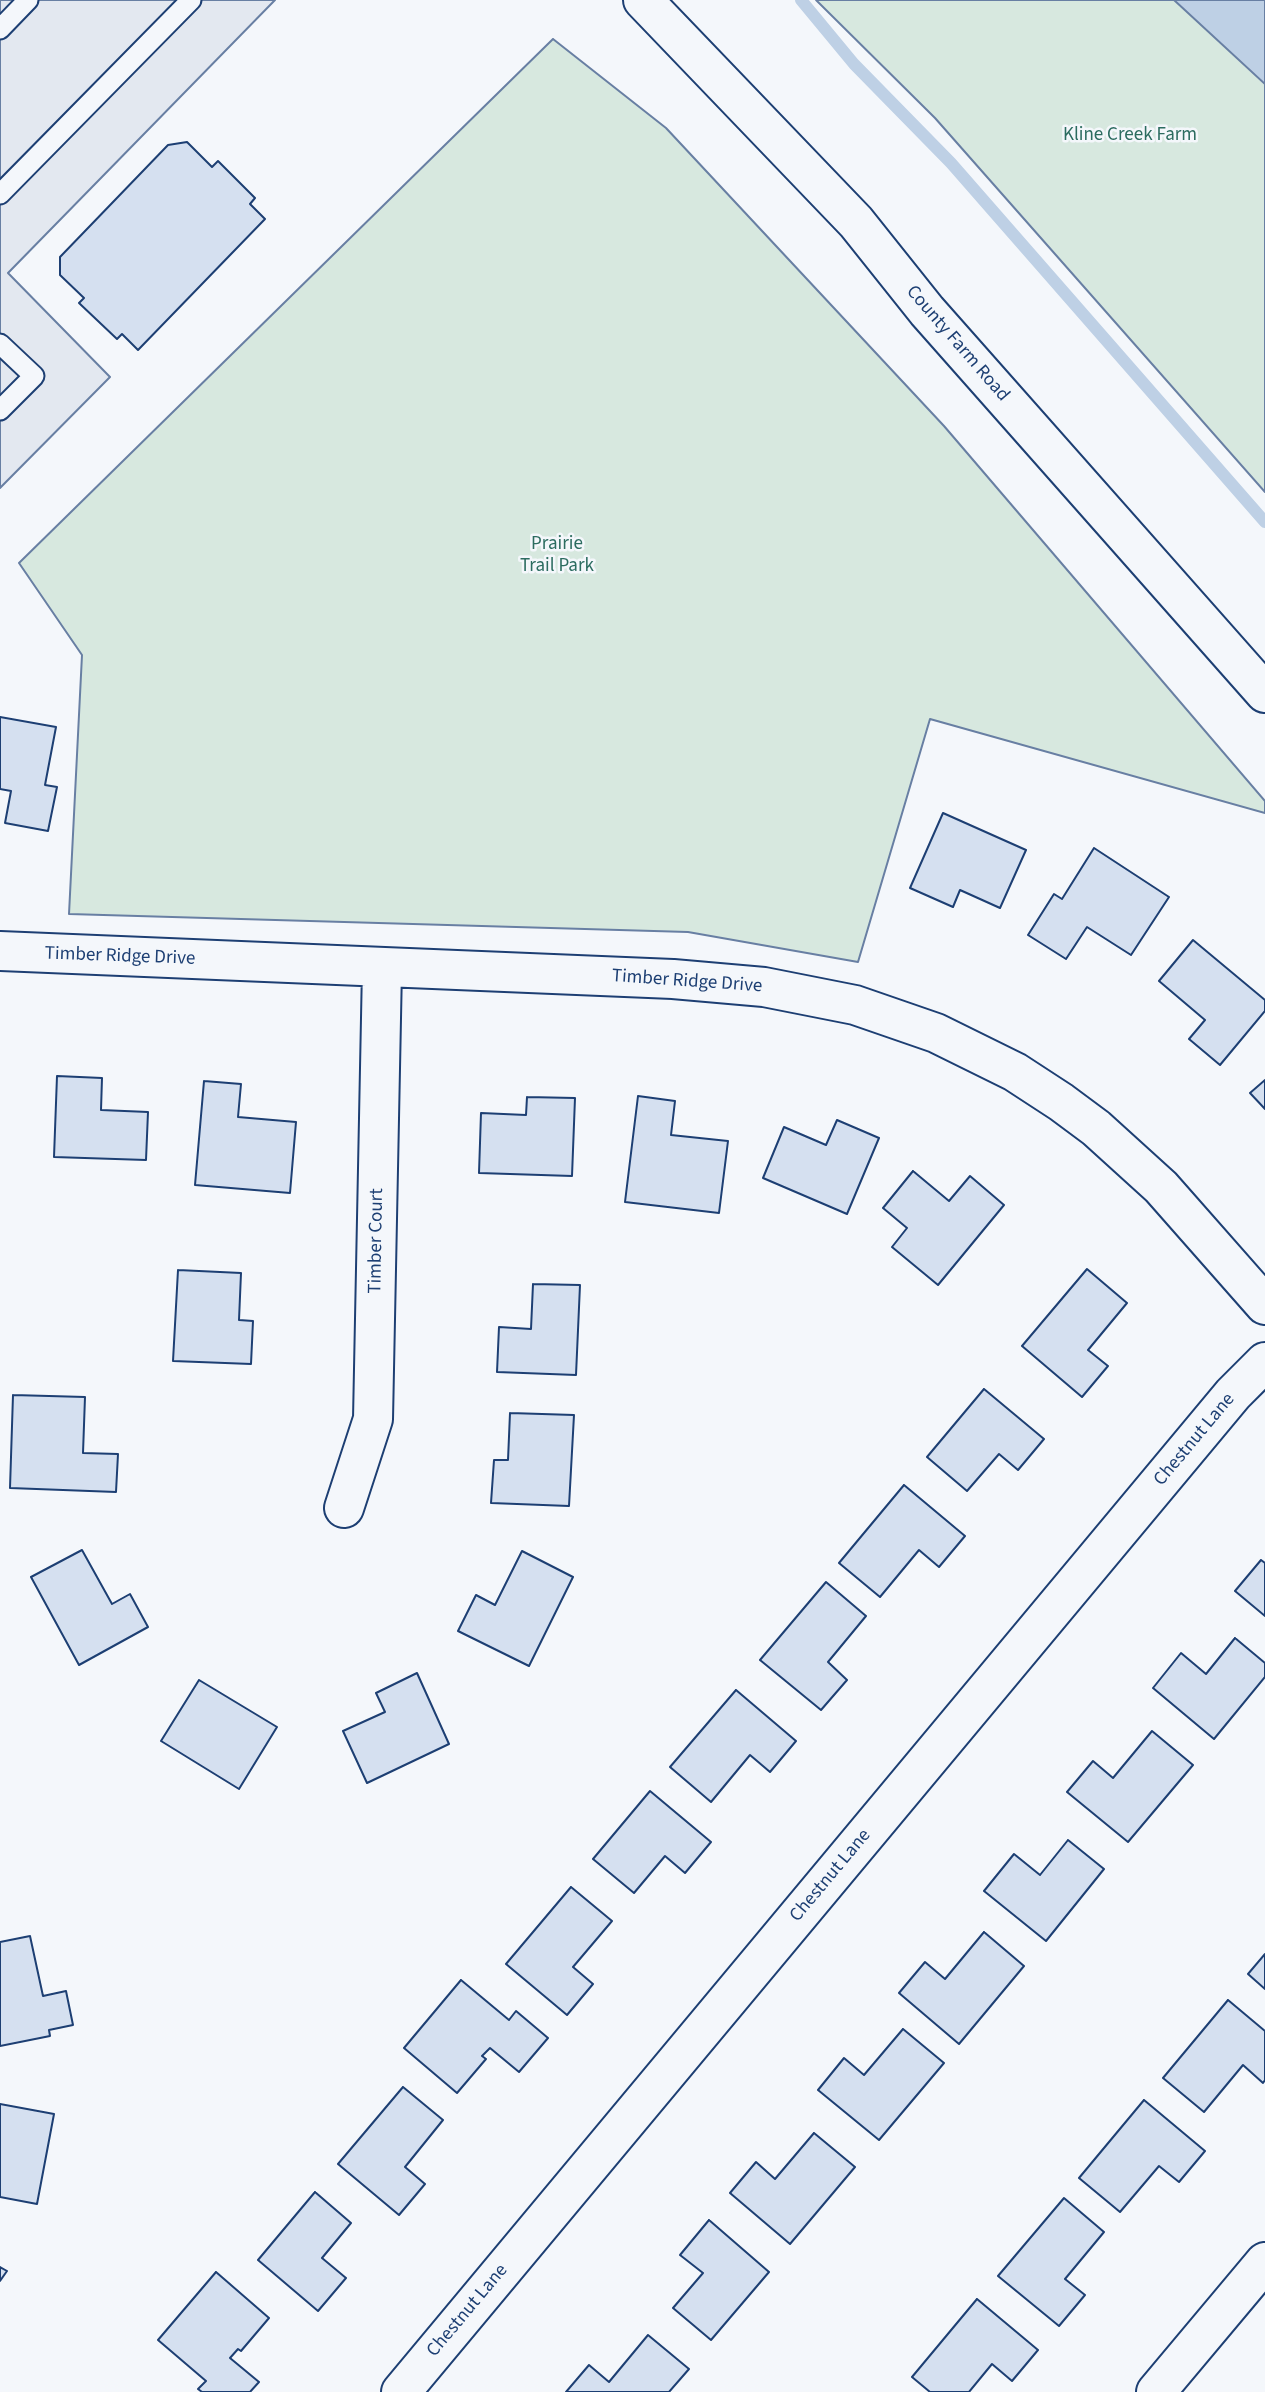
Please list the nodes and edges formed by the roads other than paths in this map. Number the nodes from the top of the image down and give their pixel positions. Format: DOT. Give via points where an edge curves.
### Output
graph roads {
  1 [pos="28,0"];
  2 [pos="191,0"];
  3 [pos="643,0"];
  4 [pos="0,29"];
  5 [pos="4,182"];
  6 [pos="0,344"];
  7 [pos="0,410"];
  8 [pos="1265,694"];
  9 [pos="0,951"];
  10 [pos="382,968"];
  11 [pos="1265,1305"];
  12 [pos="1265,1362"];
  13 [pos="344,1508"];
  14 [pos="1265,2262"];
  15 [pos="401,2392"];
  16 [pos="1156,2392"];
  1 -- 4 [label="lane"];
  2 -- 5 [label="lane"];
  3 -- 8 [label="street, County Farm Road" via="856,222 927,311"];
  6 -- 7 [label="lane" via="34,376"];
  9 -- 10 [label="street, Timber Ridge Drive"];
  10 -- 11 [label="street, Timber Ridge Drive" via="764,987 855,1005 936,1033 1014,1072 1096,1128 1161,1187"];
  10 -- 13 [label="street, Timber Court" via="373,1419"];
  12 -- 15 [label="street, Chestnut Lane" via="1233,1394"];
  14 -- 16 [label="street"];
}
